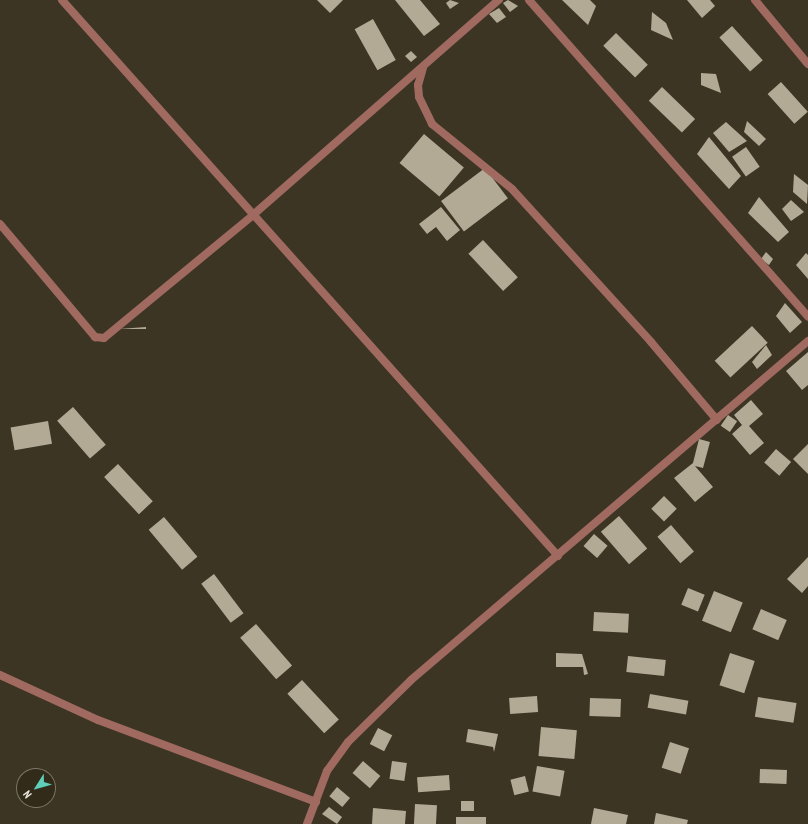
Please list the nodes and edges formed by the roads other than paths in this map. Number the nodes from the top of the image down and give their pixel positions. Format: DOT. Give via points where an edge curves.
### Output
graph roads {
  1 [pos="62,0"];
  2 [pos="499,0"];
  3 [pos="529,0"];
  4 [pos="755,0"];
  5 [pos="808,64"];
  6 [pos="425,66"];
  7 [pos="252,215"];
  8 [pos="0,224"];
  9 [pos="808,317"];
  10 [pos="808,341"];
  11 [pos="717,420"];
  12 [pos="558,556"];
  13 [pos="0,675"];
  14 [pos="316,802"];
  15 [pos="307,824"];
  1 -- 7 [label="street"];
  2 -- 6 [label="street"];
  3 -- 9 [label="street"];
  4 -- 5 [label="street"];
  6 -- 7 [label="street"];
  6 -- 11 [label="street" via="420,75 419,97 432,124 512,189 652,342"];
  7 -- 8 [label="street" via="104,338 95,337"];
  7 -- 12 [label="street"];
  10 -- 11 [label="street"];
  11 -- 12 [label="street"];
  12 -- 14 [label="street" via="411,680 348,742 328,771"];
  13 -- 14 [label="street" via="98,720"];
  14 -- 15 [label="street"];
}
